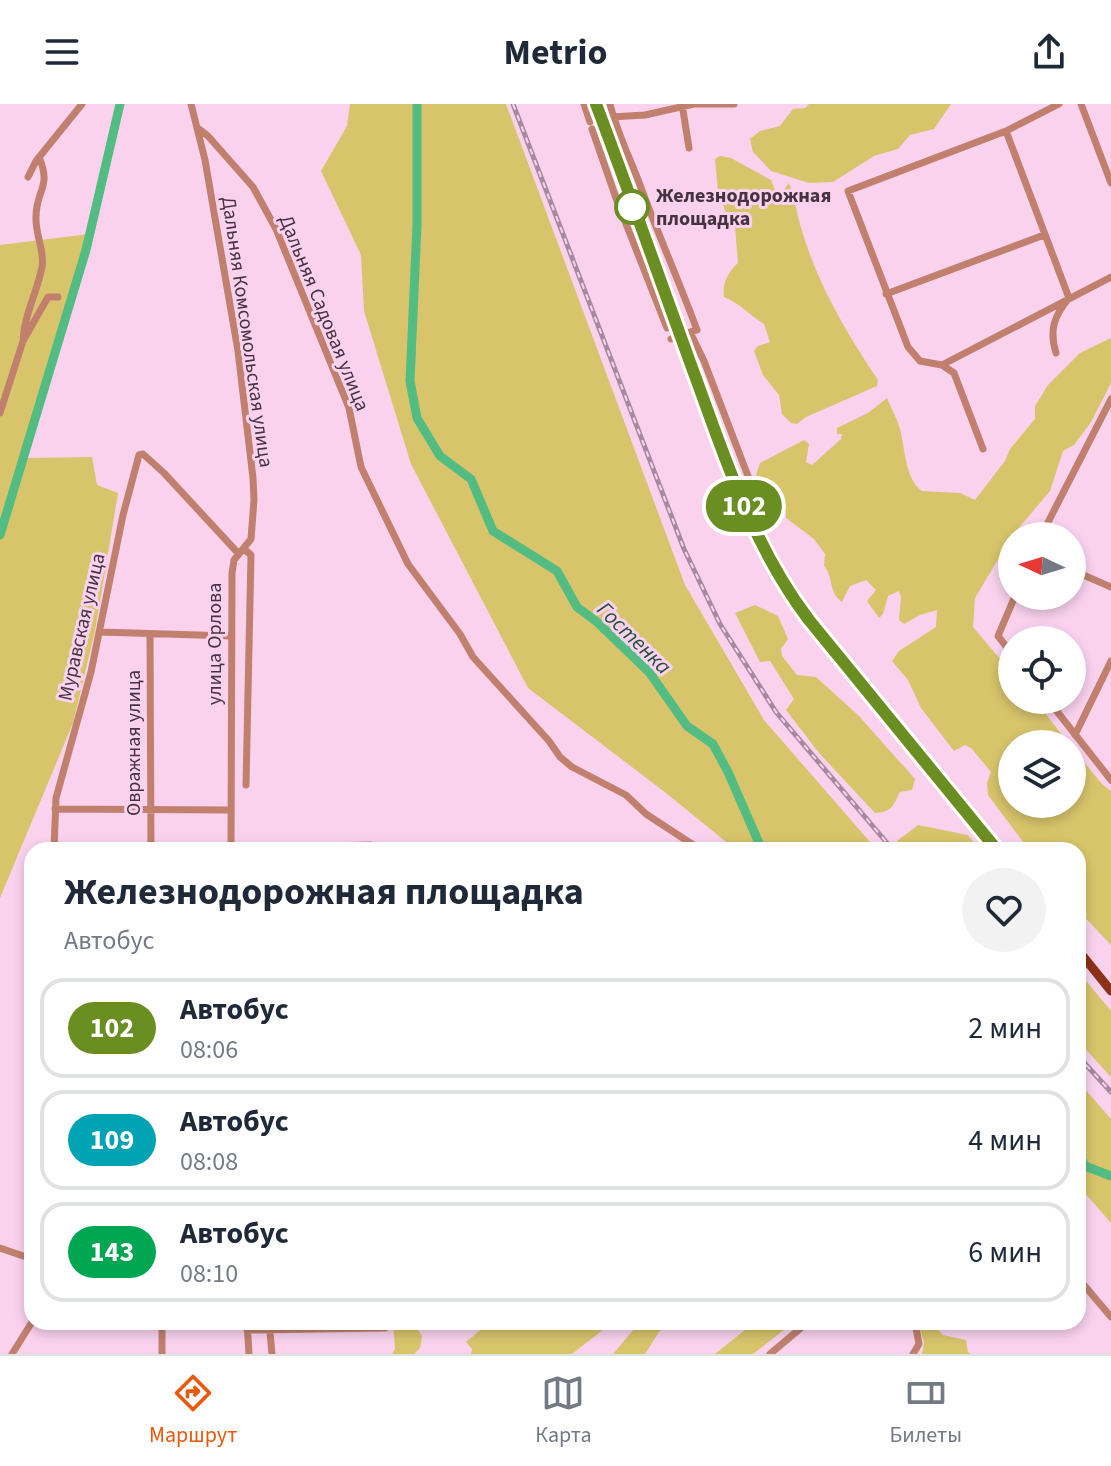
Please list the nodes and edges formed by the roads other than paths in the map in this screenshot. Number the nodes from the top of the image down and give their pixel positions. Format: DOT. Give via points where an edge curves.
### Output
graph roads {
  1 [pos="82,104"];
  2 [pos="191,104"];
  3 [pos="584,104"];
  4 [pos="596,104"];
  5 [pos="610,104"];
  6 [pos="695,104"];
  7 [pos="734,104"];
  8 [pos="1059,104"];
  9 [pos="1081,104"];
  10 [pos="682,105"];
  11 [pos="613,117"];
  12 [pos="601,118"];
  13 [pos="199,129"];
  14 [pos="1006,131"];
  15 [pos="689,148"];
  16 [pos="39,157"];
  17 [pos="28,177"];
  18 [pos="1111,183"];
  19 [pos="1044,235"];
  20 [pos="1111,277"];
  21 [pos="886,294"];
  22 [pos="58,297"];
  23 [pos="1069,298"];
  24 [pos="671,326"];
  25 [pos="679,338"];
  26 [pos="23,341"];
  27 [pos="1056,353"];
  28 [pos="942,365"];
  29 [pos="1111,399"];
  30 [pos="0,413"];
  31 [pos="983,449"];
  32 [pos="764,502"];
  33 [pos="1048,522"];
  34 [pos="251,539"];
  35 [pos="241,551"];
  36 [pos="1086,576"];
  37 [pos="1111,587"];
  38 [pos="100,632"];
  39 [pos="150,635"];
  40 [pos="231,636"];
  41 [pos="1111,661"];
  42 [pos="1059,714"];
  43 [pos="1071,730"];
  44 [pos="1077,730"];
  45 [pos="247,733"];
  46 [pos="230,737"];
  47 [pos="1086,749"];
  48 [pos="1111,780"];
  49 [pos="246,785"];
  50 [pos="55,809"];
  51 [pos="151,809"];
  52 [pos="230,810"];
  53 [pos="54,842"];
  54 [pos="151,842"];
  55 [pos="231,842"];
  56 [pos="689,842"];
  57 [pos="990,842"];
  58 [pos="1086,960"];
  59 [pos="1111,991"];
  60 [pos="0,1248"];
  61 [pos="24,1256"];
  62 [pos="1086,1287"];
  63 [pos="1111,1317"];
  64 [pos="27,1330"];
  65 [pos="162,1330"];
  66 [pos="247,1330"];
  67 [pos="269,1330"];
  68 [pos="798,1330"];
  69 [pos="916,1330"];
  70 [pos="12,1354"];
  71 [pos="162,1354"];
  72 [pos="249,1354"];
  73 [pos="272,1354"];
  74 [pos="770,1354"];
  75 [pos="913,1354"];
  1 -- 16 [label="street"];
  2 -- 13 [label="street, Дальняя Садовая улица"];
  3 -- 24 [label="street" via="617,201"];
  4 -- 12 [label="main road"];
  5 -- 11 [label="street"];
  6 -- 7 [label="street"];
  6 -- 10 [label="street"];
  8 -- 14 [label="street"];
  9 -- 18 [label="street"];
  10 -- 11 [label="street"];
  10 -- 15 [label="street"];
  11 -- 12 [label="street"];
  11 -- 25 [label="street" via="697,330"];
  12 -- 24 [label="main road"];
  13 -- 34 [label="street, Дальняя Комсомольская улица" via="238,351 253,478"];
  13 -- 56 [label="street, Дальняя Садовая улица" via="253,187 276,229 349,408 361,467 408,564 473,657 560,757 626,795"];
  14 -- 19 [label="street"];
  14 -- 21 [label="street" via="848,191"];
  16 -- 17 [label="street"];
  16 -- 26 [label="street" via="46,174 35,220 43,263"];
  19 -- 21 [label="street"];
  19 -- 23 [label="street"];
  20 -- 23 [label="street"];
  21 -- 28 [label="street" via="908,347 920,361"];
  22 -- 26 [label="street" via="48,297"];
  23 -- 27 [label="street" via="1052,328"];
  23 -- 28 [label="street"];
  24 -- 25 [label="main road"];
  25 -- 32 [label="street" via="704,361 751,484"];
  25 -- 57 [label="main road" via="765,554 848,669"];
  26 -- 30 [label="street"];
  28 -- 31 [label="street" via="954,373"];
  29 -- 33 [label="street"];
  34 -- 35 [label="street, улица Орлова"];
  35 -- 38 [label="street, Муравская улица" via="143,454 137,458 123,515"];
  35 -- 40 [label="street, улица Орлова" via="232,573"];
  35 -- 45 [label="street" via="251,555"];
  36 -- 37 [label="street"];
  38 -- 39 [label="street"];
  38 -- 50 [label="street, Муравская улица"];
  39 -- 40 [label="street"];
  39 -- 51 [label="street, Овражная улица"];
  40 -- 46 [label="street, улица Орлова"];
  41 -- 44 [label="street"];
  42 -- 43 [label="street"];
  45 -- 46 [label="street"];
  45 -- 49 [label="street"];
  46 -- 52 [label="street, улица Орлова"];
  47 -- 48 [label="street"];
  50 -- 51 [label="street"];
  50 -- 53 [label="street, Муравская улица"];
  51 -- 52 [label="street"];
  51 -- 54 [label="street, Овражная улица"];
  52 -- 55 [label="street, улица Орлова"];
  58 -- 59 [label="main road"];
  60 -- 61 [label="street"];
  62 -- 63 [label="street"];
  64 -- 70 [label="street"];
  65 -- 71 [label="street"];
  66 -- 72 [label="street"];
  67 -- 73 [label="street"];
  68 -- 74 [label="street"];
  69 -- 75 [label="street" via="919,1344"];
}
